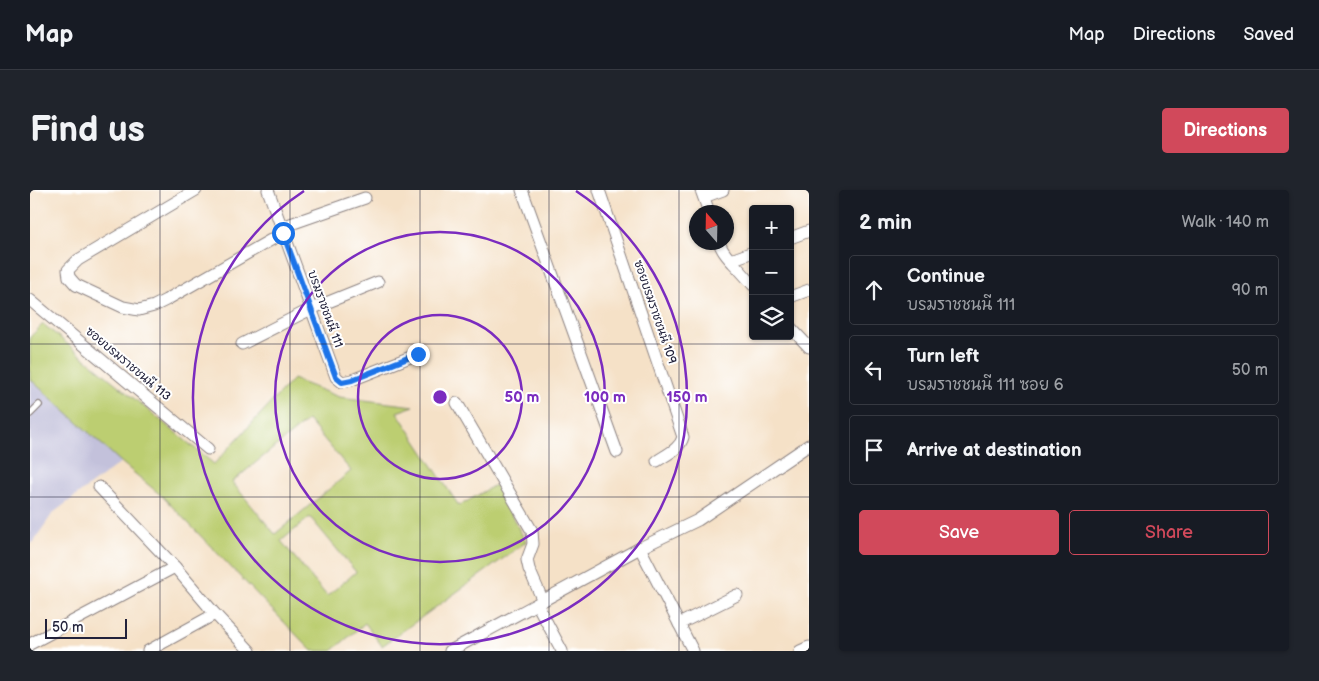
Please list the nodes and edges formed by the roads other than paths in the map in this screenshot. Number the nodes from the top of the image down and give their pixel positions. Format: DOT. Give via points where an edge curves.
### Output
graph roads {
  1 [pos="196,190"];
  2 [pos="268,190"];
  3 [pos="522,190"];
  4 [pos="599,190"];
  5 [pos="724,190"];
  6 [pos="702,194"];
  7 [pos="365,198"];
  8 [pos="809,231"];
  9 [pos="284,234"];
  10 [pos="794,237"];
  11 [pos="722,250"];
  12 [pos="749,253"];
  13 [pos="731,260"];
  14 [pos="749,280"];
  15 [pos="378,282"];
  16 [pos="809,290"];
  17 [pos="794,296"];
  18 [pos="30,300"];
  19 [pos="311,309"];
  20 [pos="794,331"];
  21 [pos="242,344"];
  22 [pos="809,348"];
  23 [pos="418,354"];
  24 [pos="457,403"];
  25 [pos="39,405"];
  26 [pos="30,414"];
  27 [pos="809,445"];
  28 [pos="208,449"];
  29 [pos="617,452"];
  30 [pos="657,461"];
  31 [pos="99,487"];
  32 [pos="640,548"];
  33 [pos="174,567"];
  34 [pos="737,595"];
  35 [pos="540,602"];
  36 [pos="215,614"];
  37 [pos="680,624"];
  38 [pos="30,644"];
  39 [pos="809,646"];
  40 [pos="148,651"];
  41 [pos="250,651"];
  42 [pos="450,651"];
  43 [pos="562,651"];
  44 [pos="693,651"];
  45 [pos="800,651"];
  1 -- 9 [label="street" via="78,260 68,270 69,277 76,285 116,304 139,310 166,300"];
  2 -- 9 [label="street, บรมราชชนนี 111"];
  3 -- 29 [label="street"];
  4 -- 30 [label="street, ซอยบรมราชชนนี 109" via="683,437 676,448"];
  5 -- 6 [label="street"];
  7 -- 9 [label="street"];
  8 -- 10 [label="street"];
  9 -- 19 [label="street, บรมราชชนนี 111"];
  11 -- 13 [label="street"];
  12 -- 13 [label="street"];
  13 -- 14 [label="street"];
  15 -- 19 [label="street"];
  16 -- 17 [label="street"];
  18 -- 28 [label="street, ซอยบรมราชชนนี 113"];
  19 -- 21 [label="street"];
  19 -- 23 [label="street, บรมราชชนนี 111" via="332,368 342,382"];
  20 -- 22 [label="street"];
  24 -- 35 [label="street" via="532,531 533,544 527,560"];
  25 -- 26 [label="lane"];
  27 -- 32 [label="street" via="698,520"];
  31 -- 33 [label="street"];
  32 -- 35 [label="street"];
  32 -- 37 [label="street"];
  33 -- 36 [label="street"];
  33 -- 38 [label="street"];
  34 -- 37 [label="street"];
  35 -- 42 [label="street"];
  35 -- 43 [label="street"];
  36 -- 40 [label="street"];
  36 -- 41 [label="street"];
  37 -- 44 [label="street"];
  39 -- 45 [label="street"];
}
